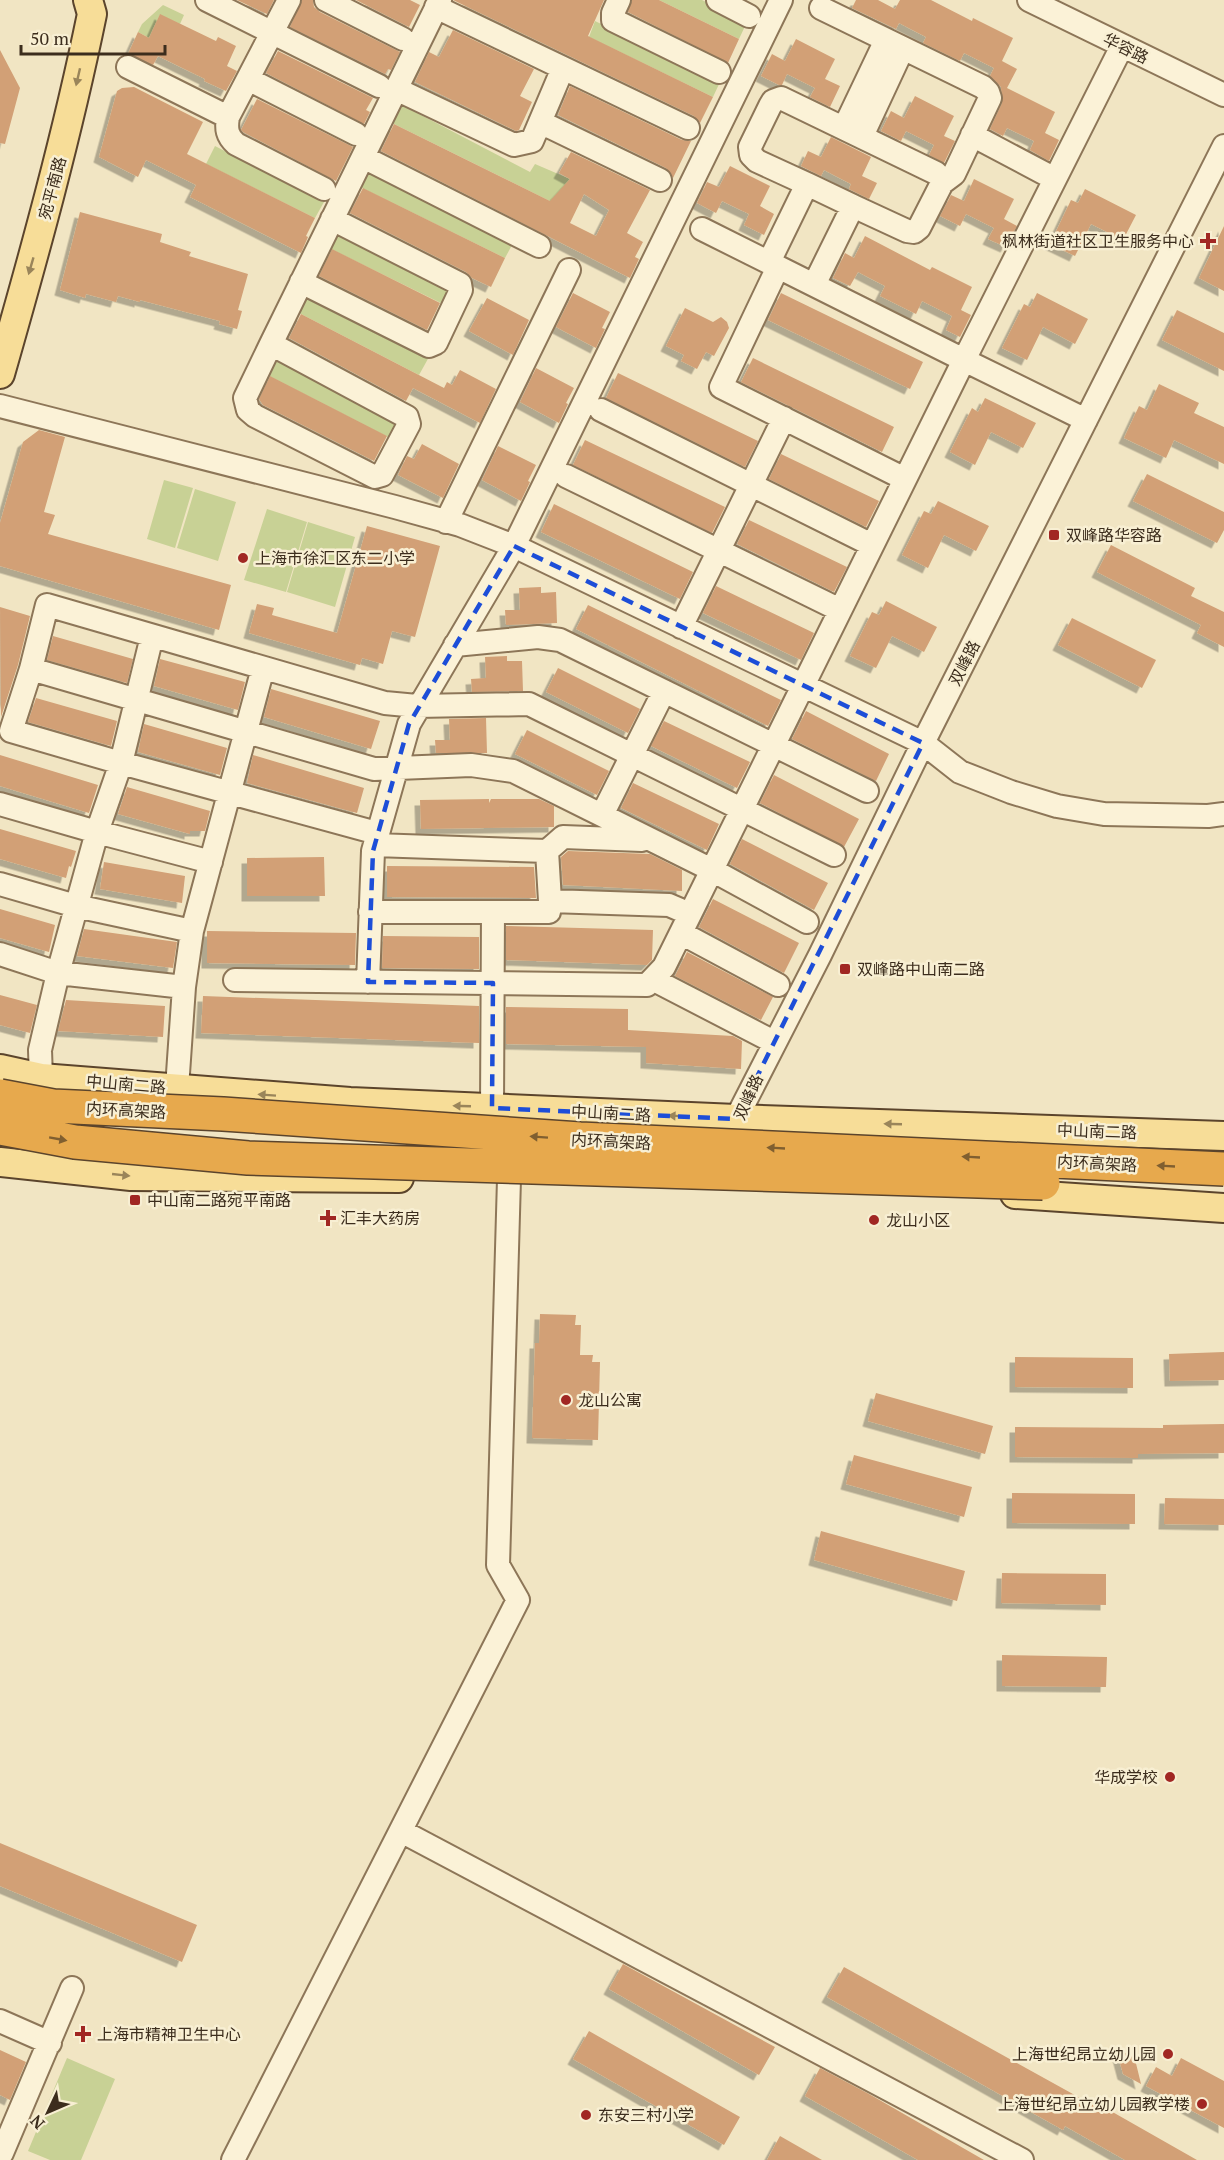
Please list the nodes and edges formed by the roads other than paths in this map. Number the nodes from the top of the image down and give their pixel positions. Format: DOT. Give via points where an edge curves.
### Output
graph roads {
  1 [pos="88,0"];
  2 [pos="207,0"];
  3 [pos="289,0"];
  4 [pos="326,0"];
  5 [pos="619,0"];
  6 [pos="718,0"];
  7 [pos="781,0"];
  8 [pos="1029,0"];
  9 [pos="438,3"];
  10 [pos="821,8"];
  11 [pos="749,16"];
  12 [pos="273,32"];
  13 [pos="403,39"];
  14 [pos="895,44"];
  15 [pos="1122,46"];
  16 [pos="128,67"];
  17 [pos="564,68"];
  18 [pos="719,72"];
  19 [pos="248,79"];
  20 [pos="388,88"];
  21 [pos="1224,95"];
  22 [pos="228,117"];
  23 [pos="540,122"];
  24 [pos="688,128"];
  25 [pos="853,132"];
  26 [pos="356,134"];
  27 [pos="972,135"];
  28 [pos="1224,146"];
  29 [pos="363,157"];
  30 [pos="1055,179"];
  31 [pos="660,180"];
  32 [pos="942,183"];
  33 [pos="807,184"];
  34 [pos="324,189"];
  35 [pos="853,206"];
  36 [pos="332,219"];
  37 [pos="702,229"];
  38 [pos="539,246"];
  39 [pos="774,264"];
  40 [pos="569,270"];
  41 [pos="302,282"];
  42 [pos="814,285"];
  43 [pos="271,344"];
  44 [pos="964,360"];
  45 [pos="0,374"];
  46 [pos="0,406"];
  47 [pos="601,410"];
  48 [pos="784,418"];
  49 [pos="1086,420"];
  50 [pos="566,476"];
  51 [pos="905,479"];
  52 [pos="751,485"];
  53 [pos="446,522"];
  54 [pos="872,545"];
  55 [pos="514,546"];
  56 [pos="719,550"];
  57 [pos="840,609"];
  58 [pos="681,627"];
  59 [pos="152,636"];
  60 [pos="455,645"];
  61 [pos="263,668"];
  62 [pos="31,669"];
  63 [pos="802,686"];
  64 [pos="664,691"];
  65 [pos="137,700"];
  66 [pos="417,706"];
  67 [pos="6,729"];
  68 [pos="247,733"];
  69 [pos="923,743"];
  70 [pos="774,745"];
  71 [pos="633,755"];
  72 [pos="120,763"];
  73 [pos="396,768"];
  74 [pos="867,791"];
  75 [pos="230,794"];
  76 [pos="563,796"];
  77 [pos="0,804"];
  78 [pos="742,808"];
  79 [pos="602,815"];
  80 [pos="1216,815"];
  81 [pos="97,832"];
  82 [pos="376,839"];
  83 [pos="651,840"];
  84 [pos="555,844"];
  85 [pos="834,855"];
  86 [pos="211,862"];
  87 [pos="712,870"];
  88 [pos="0,884"];
  89 [pos="550,901"];
  90 [pos="76,906"];
  91 [pos="370,912"];
  92 [pos="493,912"];
  93 [pos="807,922"];
  94 [pos="686,924"];
  95 [pos="192,931"];
  96 [pos="0,954"];
  97 [pos="58,973"];
  98 [pos="235,980"];
  99 [pos="654,980"];
  100 [pos="368,982"];
  101 [pos="493,983"];
  102 [pos="778,985"];
  103 [pos="184,987"];
  104 [pos="774,1042"];
  105 [pos="0,1069"];
  106 [pos="41,1078"];
  107 [pos="177,1088"];
  108 [pos="0,1096"];
  109 [pos="492,1108"];
  110 [pos="736,1119"];
  111 [pos="0,1128"];
  112 [pos="1224,1136"];
  113 [pos="0,1162"];
  114 [pos="1224,1169"];
  115 [pos="508,1179"];
  116 [pos="724,1186"];
  117 [pos="1224,1190"];
  118 [pos="1224,1208"];
  119 [pos="401,1831"];
  120 [pos="72,1988"];
  121 [pos="0,2021"];
  122 [pos="50,2043"];
  123 [pos="7,2155"];
  124 [pos="233,2160"];
  125 [pos="1022,2160"];
  1 -- 45 [label="main road, 宛平南路, one-way" via="92,14 68,123"];
  2 -- 12 [label="street"];
  3 -- 12 [label="street"];
  4 -- 13 [label="street"];
  5 -- 18 [label="street" via="613,20"];
  6 -- 11 [label="street"];
  7 -- 55 [label="street"];
  8 -- 15 [label="street, 华容路"];
  9 -- 17 [label="street"];
  9 -- 20 [label="street"];
  10 -- 14 [label="street"];
  12 -- 19 [label="street"];
  12 -- 20 [label="street"];
  14 -- 25 [label="street"];
  14 -- 27 [label="street" via="988,92 990,98"];
  15 -- 21 [label="street, 华容路"];
  15 -- 30 [label="street"];
  16 -- 22 [label="street"];
  17 -- 23 [label="street"];
  17 -- 24 [label="street"];
  19 -- 22 [label="street"];
  19 -- 26 [label="street"];
  20 -- 23 [label="street" via="514,146 532,141"];
  20 -- 29 [label="street"];
  22 -- 34 [label="street" via="228,137 236,144"];
  23 -- 31 [label="street"];
  25 -- 32 [label="street" via="936,172"];
  25 -- 33 [label="street" via="781,98 773,101 750,147 751,155"];
  27 -- 30 [label="street"];
  27 -- 32 [label="street" via="954,174"];
  28 -- 49 [label="street, 双峰路"];
  29 -- 36 [label="street"];
  29 -- 38 [label="street"];
  30 -- 44 [label="street"];
  32 -- 35 [label="street" via="914,232"];
  33 -- 35 [label="street"];
  33 -- 39 [label="street"];
  35 -- 42 [label="street"];
  36 -- 41 [label="street"];
  36 -- 41 [label="street" via="460,284 461,290 436,343 429,346"];
  37 -- 39 [label="street"];
  39 -- 42 [label="street"];
  39 -- 48 [label="street" via="721,387"];
  40 -- 53 [label="street"];
  41 -- 43 [label="street"];
  42 -- 44 [label="street"];
  43 -- 43 [label="street" via="245,398 248,410 375,477 382,475 409,424 407,417"];
  44 -- 49 [label="street"];
  44 -- 51 [label="street"];
  46 -- 53 [label="street"];
  47 -- 52 [label="street"];
  48 -- 51 [label="street"];
  48 -- 52 [label="street"];
  49 -- 69 [label="street, 双峰路"];
  50 -- 56 [label="street"];
  51 -- 54 [label="street"];
  52 -- 54 [label="street"];
  52 -- 56 [label="street"];
  53 -- 55 [label="street"];
  54 -- 57 [label="street"];
  55 -- 58 [label="street"];
  55 -- 60 [label="street"];
  56 -- 57 [label="street"];
  56 -- 58 [label="street"];
  57 -- 63 [label="street"];
  58 -- 63 [label="street"];
  59 -- 61 [label="street"];
  59 -- 62 [label="street" via="47,605"];
  59 -- 65 [label="street"];
  60 -- 64 [label="street" via="538,637 560,640"];
  60 -- 66 [label="street"];
  61 -- 66 [label="street" via="368,699"];
  61 -- 68 [label="street"];
  62 -- 65 [label="street"];
  62 -- 67 [label="street"];
  63 -- 69 [label="street"];
  63 -- 70 [label="street"];
  64 -- 70 [label="street"];
  64 -- 71 [label="street"];
  65 -- 68 [label="street"];
  65 -- 72 [label="street"];
  66 -- 71 [label="street" via="529,704"];
  66 -- 73 [label="street"];
  67 -- 72 [label="street"];
  68 -- 73 [label="street" via="374,769"];
  68 -- 75 [label="street"];
  69 -- 80 [label="street" via="960,772 1057,806 1104,814"];
  69 -- 104 [label="street, 双峰路"];
  70 -- 74 [label="street"];
  70 -- 78 [label="street"];
  71 -- 78 [label="street"];
  71 -- 79 [label="street"];
  72 -- 75 [label="street"];
  72 -- 81 [label="street"];
  73 -- 76 [label="street" via="495,767 513,771"];
  73 -- 82 [label="street"];
  75 -- 82 [label="street"];
  75 -- 86 [label="street"];
  76 -- 79 [label="street"];
  76 -- 84 [label="street"];
  77 -- 81 [label="street"];
  78 -- 85 [label="street"];
  78 -- 87 [label="street"];
  79 -- 83 [label="street"];
  81 -- 86 [label="street"];
  81 -- 90 [label="street"];
  82 -- 84 [label="street"];
  82 -- 91 [label="street"];
  83 -- 84 [label="street"];
  83 -- 87 [label="street"];
  84 -- 89 [label="street"];
  86 -- 95 [label="street"];
  87 -- 93 [label="street"];
  87 -- 94 [label="street"];
  88 -- 90 [label="street"];
  89 -- 92 [label="street" via="549,912"];
  89 -- 94 [label="street" via="669,905"];
  90 -- 95 [label="street"];
  90 -- 97 [label="street"];
  91 -- 92 [label="street"];
  91 -- 100 [label="street"];
  92 -- 101 [label="street"];
  94 -- 99 [label="street"];
  94 -- 102 [label="street"];
  95 -- 103 [label="street"];
  96 -- 97 [label="street"];
  97 -- 103 [label="street"];
  97 -- 106 [label="street" via="40,1050"];
  98 -- 100 [label="street"];
  99 -- 101 [label="street" via="647,985"];
  99 -- 104 [label="street"];
  100 -- 101 [label="street"];
  101 -- 109 [label="street"];
  103 -- 107 [label="street"];
  104 -- 110 [label="street, 双峰路"];
  105 -- 106 [label="main road, 中山南二路"];
  106 -- 107 [label="main road, 中山南二路"];
  109 -- 107 [label="main road, 中山南二路, one-way" via="350,1102"];
  114 -- 108 [label="highway, 内环高架路, one-way, bridge" via="580,1139 53,1106"];
  110 -- 109 [label="main road, 中山南二路, one-way"];
  112 -- 110 [label="main road, 中山南二路, one-way"];
  110 -- 116 [label="street, 双峰路"];
  111 -- 117 [label="highway, 内环高架路, one-way, bridge" via="75,1142 248,1158"];
  113 -- 115 [label="main road, one-way" via="131,1176"];
  115 -- 116 [label="main road"];
  115 -- 119 [label="street" via="498,1565 518,1600"];
  116 -- 118 [label="main road" via="964,1190"];
  119 -- 124 [label="street"];
  119 -- 125 [label="street"];
  120 -- 122 [label="street"];
  121 -- 122 [label="street"];
  122 -- 123 [label="street"];
}
